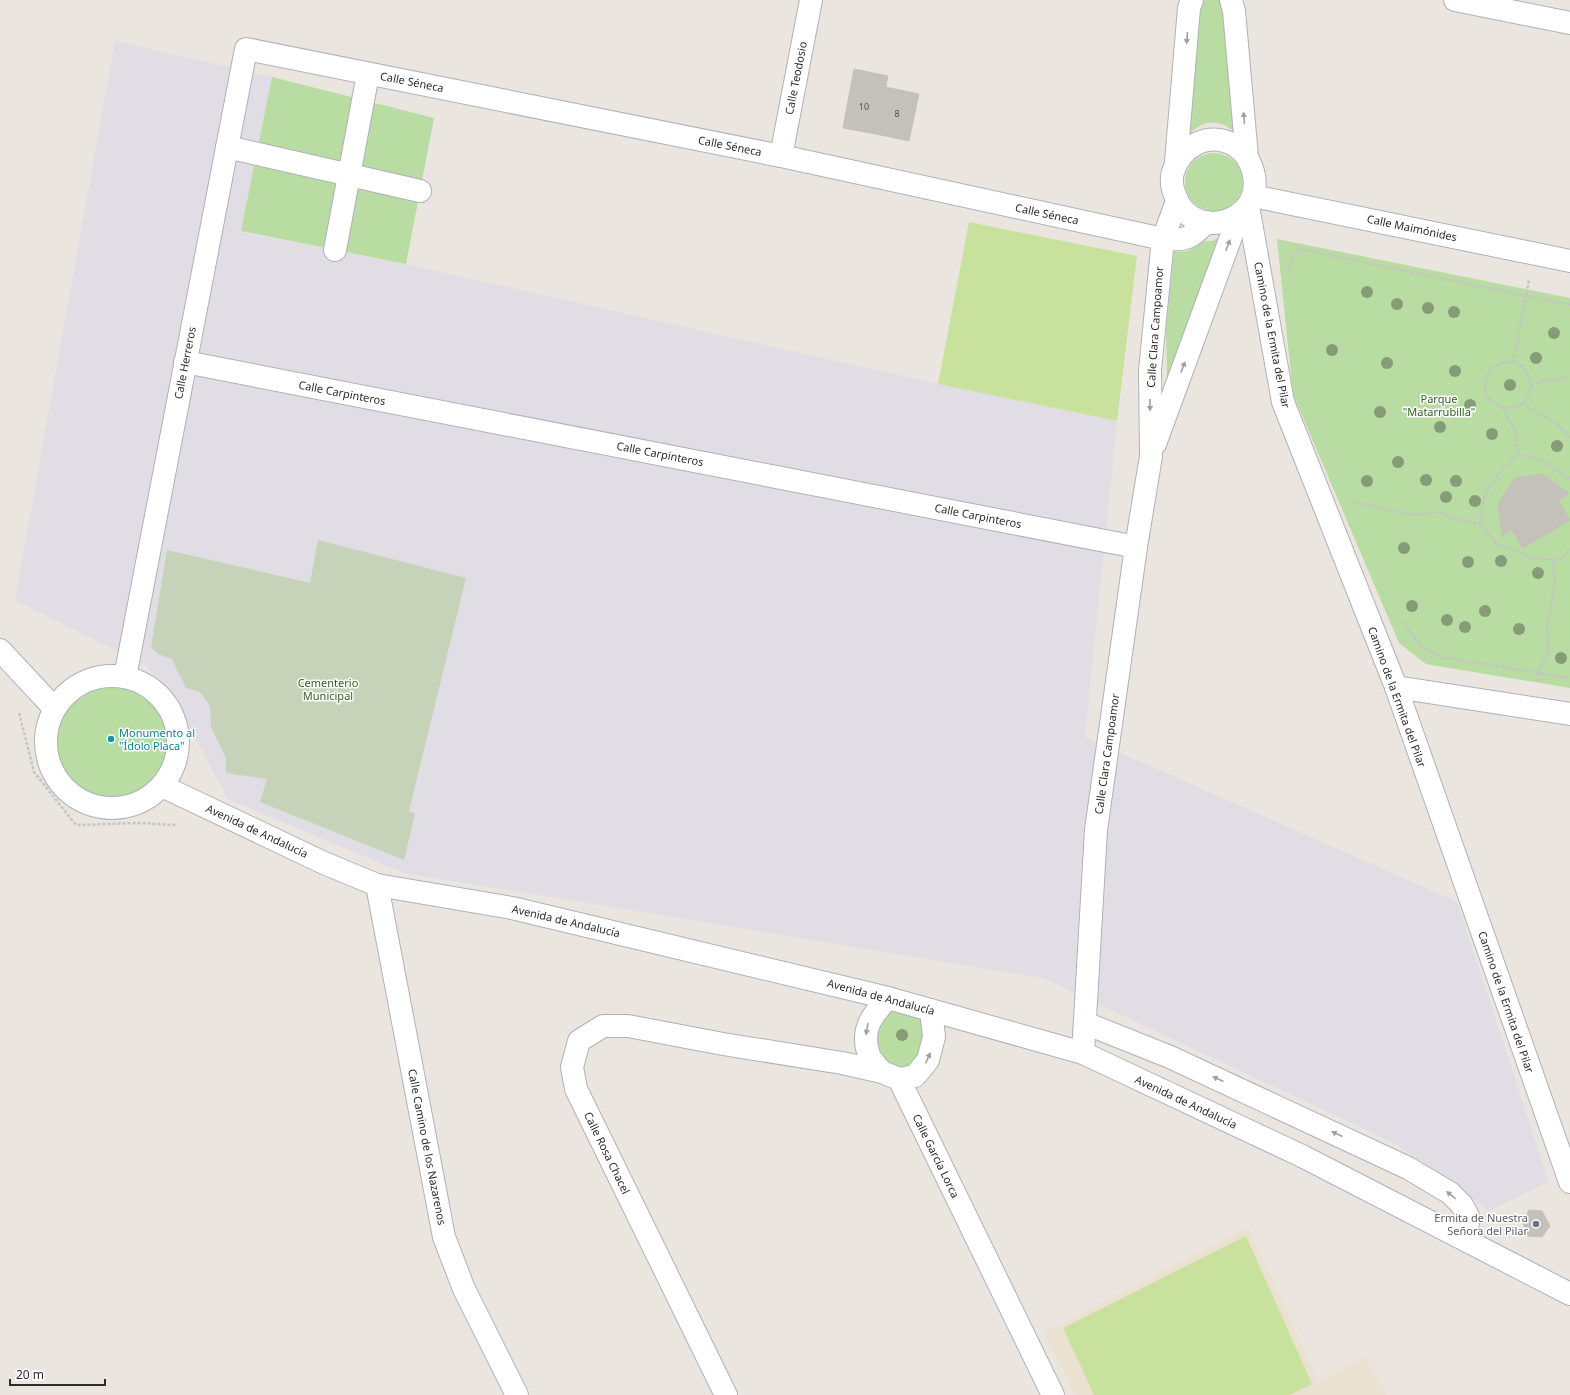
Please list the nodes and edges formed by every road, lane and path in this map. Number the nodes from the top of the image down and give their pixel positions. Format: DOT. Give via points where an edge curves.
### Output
graph roads {
  1 [pos="811,0"];
  2 [pos="1192,0"];
  3 [pos="1231,0"];
  4 [pos="1455,0"];
  5 [pos="1570,23"];
  6 [pos="246,49"];
  7 [pos="368,74"];
  8 [pos="227,147"];
  9 [pos="781,156"];
  10 [pos="1247,157"];
  11 [pos="1176,162"];
  12 [pos="420,191"];
  13 [pos="1177,201"];
  14 [pos="1247,206"];
  15 [pos="1208,222"];
  16 [pos="1162,239"];
  17 [pos="335,250"];
  18 [pos="1535,254"];
  19 [pos="1570,261"];
  20 [pos="1289,274"];
  21 [pos="1526,296"];
  22 [pos="1570,305"];
  23 [pos="185,362"];
  24 [pos="1513,362"];
  25 [pos="1570,377"];
  26 [pos="1531,385"];
  27 [pos="1523,403"];
  28 [pos="1502,407"];
  29 [pos="1570,438"];
  30 [pos="1518,454"];
  31 [pos="1151,456"];
  32 [pos="1570,479"];
  33 [pos="1352,496"];
  34 [pos="1355,502"];
  35 [pos="1324,506"];
  36 [pos="1358,510"];
  37 [pos="1480,524"];
  38 [pos="1136,547"];
  39 [pos="1570,549"];
  40 [pos="1553,560"];
  41 [pos="1400,616"];
  42 [pos="0,650"];
  43 [pos="1539,672"];
  44 [pos="125,677"];
  45 [pos="1570,678"];
  46 [pos="1396,687"];
  47 [pos="54,708"];
  48 [pos="1534,709"];
  49 [pos="19,710"];
  50 [pos="1570,714"];
  51 [pos="162,786"];
  52 [pos="177,825"];
  53 [pos="377,885"];
  54 [pos="888,998"];
  55 [pos="931,1010"];
  56 [pos="1085,1023"];
  57 [pos="1083,1053"];
  58 [pos="890,1076"];
  59 [pos="1570,1182"];
  60 [pos="1467,1241"];
  61 [pos="1570,1294"];
  62 [pos="517,1395"];
  63 [pos="726,1395"];
  64 [pos="1053,1395"];
  1 -- 9 [label="street, Calle Teodosio"];
  2 -- 11 [label="street, one-way" via="1189,8"];
  10 -- 3 [label="street, one-way"];
  4 -- 5 [label="street"];
  6 -- 7 [label="street, Calle Séneca"];
  6 -- 8 [label="street, Calle Herreros"];
  7 -- 9 [label="street, Calle Séneca"];
  7 -- 17 [label="street"];
  8 -- 12 [label="street"];
  8 -- 23 [label="street, Calle Herreros"];
  9 -- 16 [label="street, Calle Séneca"];
  10 -- 11 [label="street" via="1237,147 1224,141 1211,140 1197,143 1185,151"];
  10 -- 14 [label="street" via="1254,168 1256,182"];
  11 -- 13 [label="street" via="1172,175 1172,189"];
  13 -- 15 [label="street" via="1186,213"];
  13 -- 16 [label="street, Calle Clara Campoamor"];
  14 -- 15 [label="street" via="1226,221"];
  14 -- 18 [label="street, Calle Maimónides"];
  31 -- 14 [label="street, Calle Clara Campoamor, one-way"];
  14 -- 35 [label="street, Camino de la Ermita del Pilar" via="1283,402"];
  15 -- 16 [label="street, Calle Séneca" via="1192,236 1178,240"];
  16 -- 31 [label="street, Calle Clara Campoamor, one-way" via="1150,370"];
  18 -- 19 [label="street, Calle Maimónides"];
  18 -- 21 [label="path"];
  20 -- 21 [label="path" via="1291,258 1300,249"];
  21 -- 22 [label="path"];
  21 -- 24 [label="path"];
  23 -- 38 [label="street, Calle Carpinteros"];
  23 -- 44 [label="street, Calle Herreros"];
  24 -- 26 [label="path" via="1524,367 1529,374"];
  24 -- 28 [label="path" via="1494,365 1485,377 1489,399"];
  25 -- 26 [label="path"];
  26 -- 27 [label="path" via="1528,397"];
  27 -- 28 [label="path" via="1516,407"];
  27 -- 29 [label="path" via="1554,422"];
  28 -- 30 [label="path" via="1516,432"];
  30 -- 32 [label="path" via="1542,460"];
  30 -- 37 [label="path" via="1500,472 1485,493"];
  31 -- 38 [label="street, Calle Clara Campoamor"];
  33 -- 34 [label="path"];
  34 -- 35 [label="path" via="1343,501"];
  34 -- 36 [label="path"];
  34 -- 37 [label="path" via="1414,515 1439,512 1462,521"];
  35 -- 46 [label="street, Camino de la Ermita del Pilar"];
  37 -- 40 [label="path" via="1497,544 1534,558"];
  38 -- 56 [label="street, Calle Clara Campoamor" via="1096,830"];
  39 -- 40 [label="path" via="1560,560"];
  40 -- 43 [label="path" via="1555,584 1547,627 1548,651"];
  41 -- 43 [label="path" via="1422,647 1441,656"];
  42 -- 47 [label="street"];
  43 -- 45 [label="path"];
  43 -- 48 [label="path"];
  44 -- 47 [label="street" via="109,675 88,679 68,691"];
  44 -- 51 [label="street" via="152,688 167,704 177,724 179,746 174,768"];
  46 -- 48 [label="street"];
  46 -- 59 [label="street, Camino de la Ermita del Pilar"];
  47 -- 51 [label="street" via="46,728 46,750 52,771 64,789 82,801 103,808 125,807 145,800"];
  48 -- 50 [label="street"];
  49 -- 52 [label="path" via="34,772 76,826 139,823"];
  51 -- 53 [label="street, Avenida de Andalucía" via="324,863"];
  53 -- 54 [label="street, Avenida de Andalucía" via="512,908"];
  53 -- 62 [label="street, Calle Camino de los Nazarenos" via="444,1237 464,1289"];
  54 -- 55 [label="street, Avenida de Andalucía"];
  54 -- 58 [label="street, one-way" via="874,1012 868,1024 865,1040 869,1056"];
  55 -- 57 [label="street, Avenida de Andalucía"];
  58 -- 55 [label="street, one-way" via="915,1076 928,1060 934,1038"];
  56 -- 57 [label="street, Calle Clara Campoamor"];
  60 -- 56 [label="street, one-way" via="1468,1216 1462,1205 1450,1193 1408,1168 1170,1057"];
  57 -- 60 [label="street, Avenida de Andalucía" via="1302,1156"];
  58 -- 63 [label="street, Calle Rosa Chacel" via="842,1063 628,1026 603,1026 579,1041 572,1066 576,1089"];
  58 -- 64 [label="street, Calle García Lorca"];
  60 -- 61 [label="street, Avenida de Andalucía"];
}
